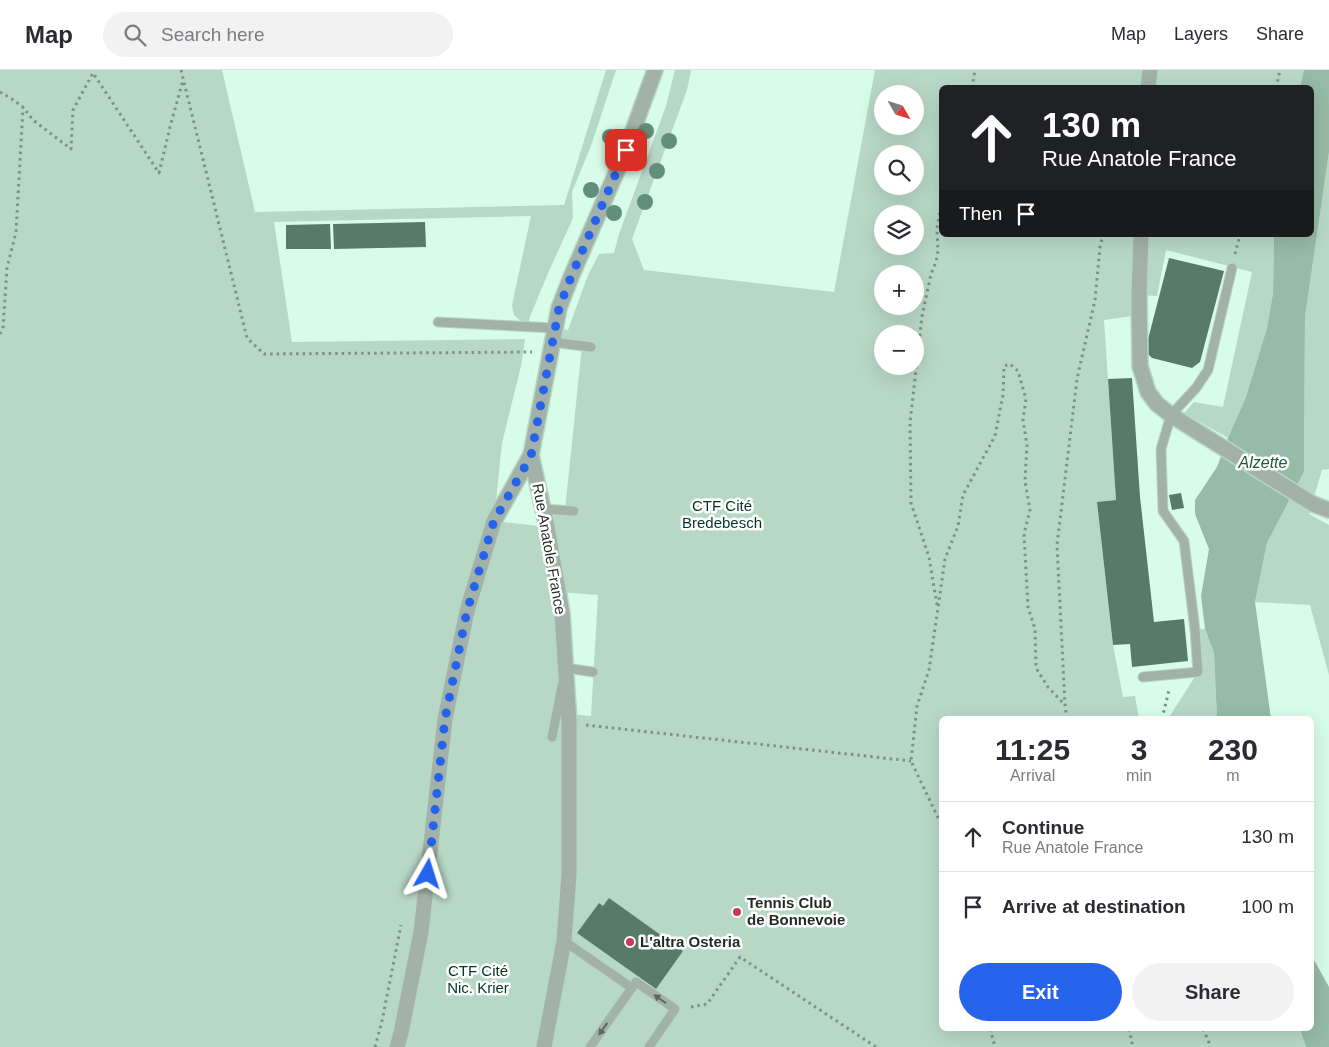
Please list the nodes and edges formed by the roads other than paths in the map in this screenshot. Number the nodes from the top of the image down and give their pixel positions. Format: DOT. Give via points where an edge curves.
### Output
graph roads {
  1 [pos="654,70"];
  2 [pos="1150,70"];
  3 [pos="1148,85"];
  4 [pos="1141,237"];
  5 [pos="1232,268"];
  6 [pos="438,322"];
  7 [pos="552,341"];
  8 [pos="592,347"];
  9 [pos="1170,415"];
  10 [pos="531,456"];
  11 [pos="543,509"];
  12 [pos="1329,510"];
  13 [pos="574,511"];
  14 [pos="566,668"];
  15 [pos="593,672"];
  16 [pos="1143,677"];
  17 [pos="552,737"];
  18 [pos="564,941"];
  19 [pos="632,988"];
  20 [pos="397,1047"];
  21 [pos="544,1047"];
  22 [pos="590,1047"];
  23 [pos="649,1047"];
  1 -- 7 [label="street, Rue Anatole France" via="626,150 559,308"];
  2 -- 3 [label="street"];
  4 -- 9 [label="street" via="1140,366 1148,392"];
  5 -- 9 [label="lane" via="1208,370"];
  6 -- 7 [label="lane"];
  7 -- 8 [label="lane"];
  7 -- 10 [label="street, Rue Anatole France"];
  9 -- 12 [label="street" via="1313,504"];
  9 -- 16 [label="lane" via="1161,449 1163,511 1184,541 1198,672"];
  10 -- 11 [label="street, Rue Anatole France"];
  10 -- 20 [label="street" via="494,521 467,611 445,719 421,932"];
  11 -- 13 [label="lane"];
  11 -- 14 [label="street, Rue Anatole France" via="562,613"];
  14 -- 15 [label="lane"];
  14 -- 17 [label="lane"];
  14 -- 18 [label="street, Rue Anatole France" via="568,874"];
  18 -- 19 [label="lane"];
  18 -- 21 [label="street, Rue Anatole France"];
  19 -- 22 [label="lane, one-way"];
  23 -- 19 [label="lane, one-way" via="675,1009 636,982"];
}
